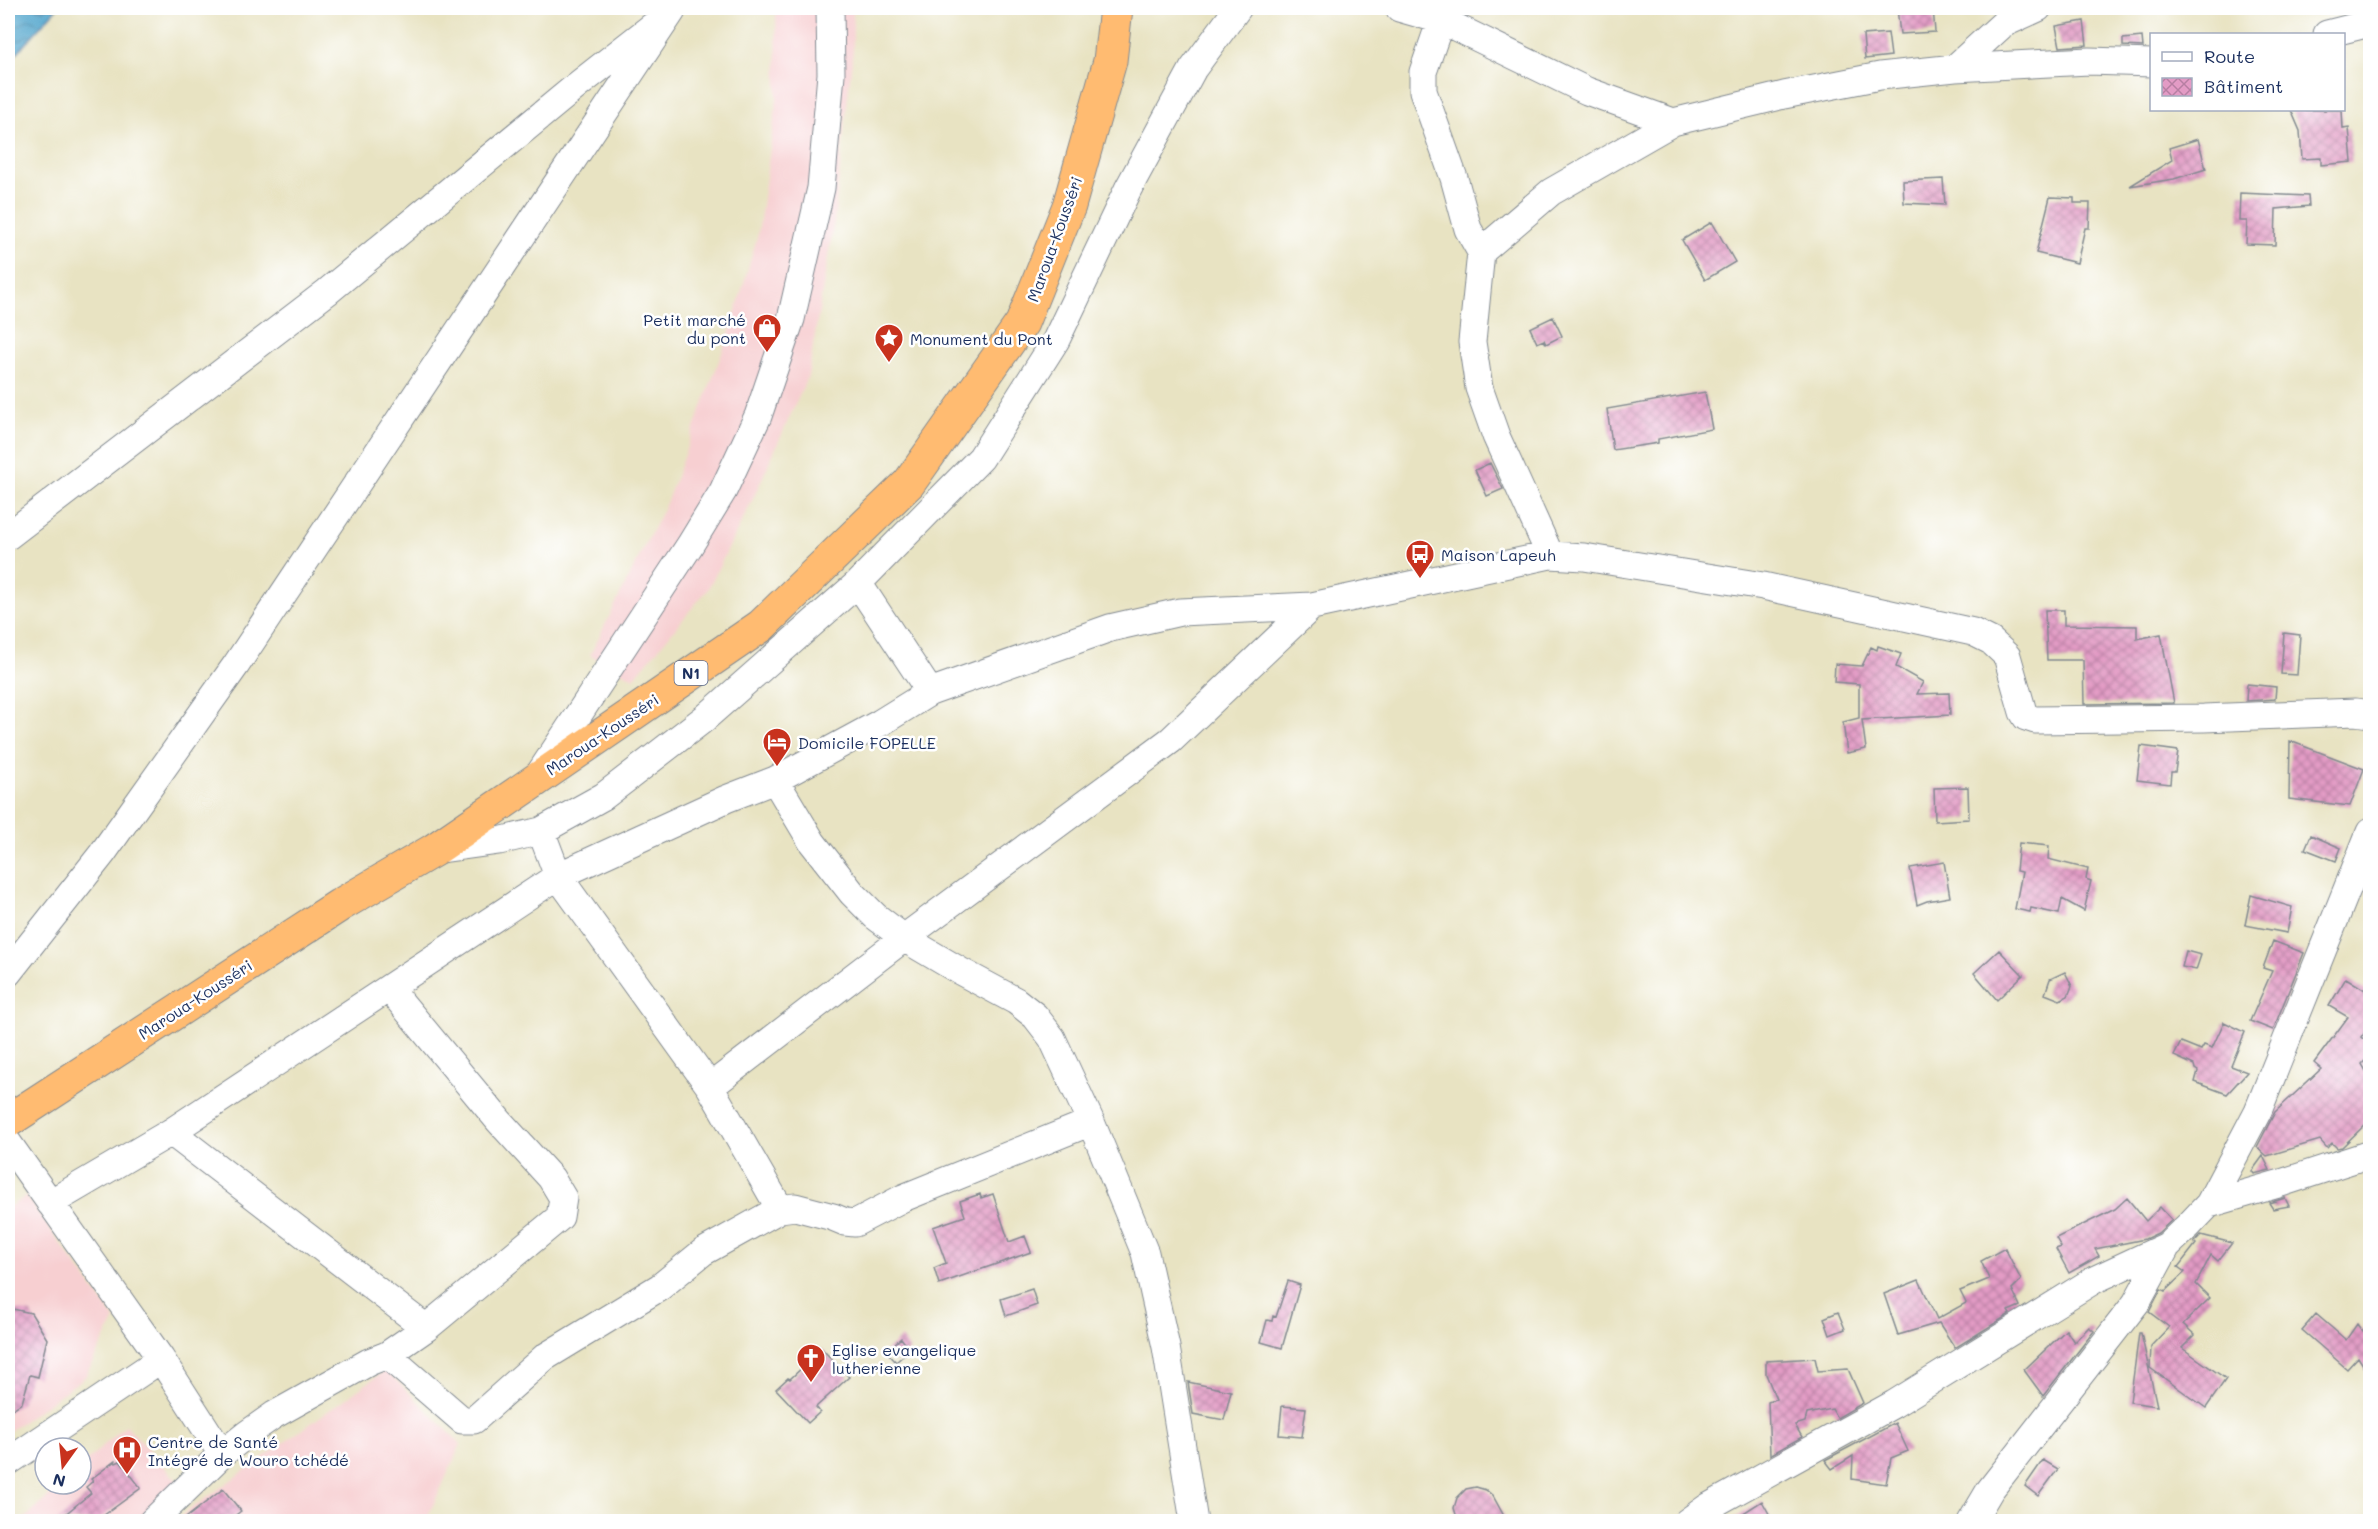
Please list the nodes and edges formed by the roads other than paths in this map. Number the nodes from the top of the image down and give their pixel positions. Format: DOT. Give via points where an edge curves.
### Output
graph roads {
  1 [pos="830,8"];
  2 [pos="1116,8"];
  3 [pos="1238,8"];
  4 [pos="1399,8"];
  5 [pos="2038,8"];
  6 [pos="674,9"];
  7 [pos="1441,20"];
  8 [pos="2370,23"];
  9 [pos="2331,33"];
  10 [pos="2150,63"];
  11 [pos="1955,68"];
  12 [pos="1673,122"];
  13 [pos="1481,252"];
  14 [pos="8,536"];
  15 [pos="1550,555"];
  16 [pos="858,583"];
  17 [pos="1312,606"];
  18 [pos="930,692"];
  19 [pos="2370,714"];
  20 [pos="536,779"];
  21 [pos="775,780"];
  22 [pos="541,831"];
  23 [pos="2370,832"];
  24 [pos="434,850"];
  25 [pos="558,876"];
  26 [pos="904,938"];
  27 [pos="8,973"];
  28 [pos="389,988"];
  29 [pos="710,1087"];
  30 [pos="8,1121"];
  31 [pos="1091,1122"];
  32 [pos="171,1132"];
  33 [pos="8,1143"];
  34 [pos="2370,1154"];
  35 [pos="50,1203"];
  36 [pos="2209,1204"];
  37 [pos="780,1209"];
  38 [pos="2167,1246"];
  39 [pos="426,1328"];
  40 [pos="387,1355"];
  41 [pos="161,1359"];
  42 [pos="222,1454"];
  43 [pos="8,1462"];
  44 [pos="153,1521"];
  45 [pos="1194,1521"];
  46 [pos="1687,1521"];
  47 [pos="1971,1521"];
  1 -- 20 [label="street" via="831,74 821,188 791,318 758,416 723,491"];
  2 -- 20 [label="highway, Maroua-Kousséri / N1" via="1110,61 1069,206 1022,323 909,483 761,626"];
  3 -- 16 [label="street" via="1193,69 1128,189 1056,340 981,459"];
  4 -- 7 [label="street"];
  5 -- 11 [label="street" via="2003,24"];
  6 -- 14 [label="street" via="327,292"];
  6 -- 27 [label="street" via="236,665 102,854"];
  7 -- 12 [label="street" via="1587,91"];
  7 -- 13 [label="street" via="1423,72 1423,91 1468,229"];
  8 -- 9 [label="street"];
  10 -- 11 [label="street" via="2089,61"];
  11 -- 12 [label="street" via="1880,76"];
  12 -- 13 [label="street" via="1551,192"];
  13 -- 15 [label="street" via="1472,342 1479,388 1496,436"];
  15 -- 17 [label="street"];
  15 -- 19 [label="street" via="1764,586 1973,632 1991,641 2007,656 2023,712 2035,720"];
  16 -- 18 [label="street"];
  16 -- 22 [label="street" via="705,718 604,796"];
  17 -- 18 [label="street" via="1180,612 1110,628"];
  17 -- 26 [label="street" via="1171,740"];
  18 -- 21 [label="street"];
  20 -- 24 [label="highway, Maroua-Kousséri / N1"];
  21 -- 25 [label="street"];
  21 -- 26 [label="street" via="842,881 875,916"];
  22 -- 24 [label="street"];
  22 -- 25 [label="street"];
  23 -- 36 [label="street" via="2258,1112"];
  24 -- 30 [label="highway, Maroua-Kousséri / N1" via="340,905"];
  25 -- 28 [label="street"];
  25 -- 29 [label="street"];
  26 -- 29 [label="street"];
  26 -- 31 [label="street" via="1016,1001 1035,1016 1052,1038"];
  28 -- 32 [label="street"];
  28 -- 39 [label="street" via="551,1178 563,1198 560,1216"];
  29 -- 37 [label="street"];
  31 -- 37 [label="street" via="903,1198 855,1223 795,1207"];
  31 -- 45 [label="street" via="1145,1253 1166,1347"];
  32 -- 35 [label="street"];
  32 -- 39 [label="street"];
  33 -- 35 [label="street"];
  34 -- 36 [label="street"];
  35 -- 41 [label="street"];
  36 -- 38 [label="street"];
  37 -- 40 [label="street" via="703,1252 660,1287 545,1358 474,1420 462,1420"];
  38 -- 46 [label="street" via="2094,1280 1894,1404"];
  38 -- 47 [label="street" via="2136,1303 1990,1490"];
  39 -- 40 [label="street"];
  40 -- 42 [label="street" via="274,1415"];
  41 -- 42 [label="street"];
  41 -- 43 [label="street"];
  42 -- 44 [label="street"];
}
